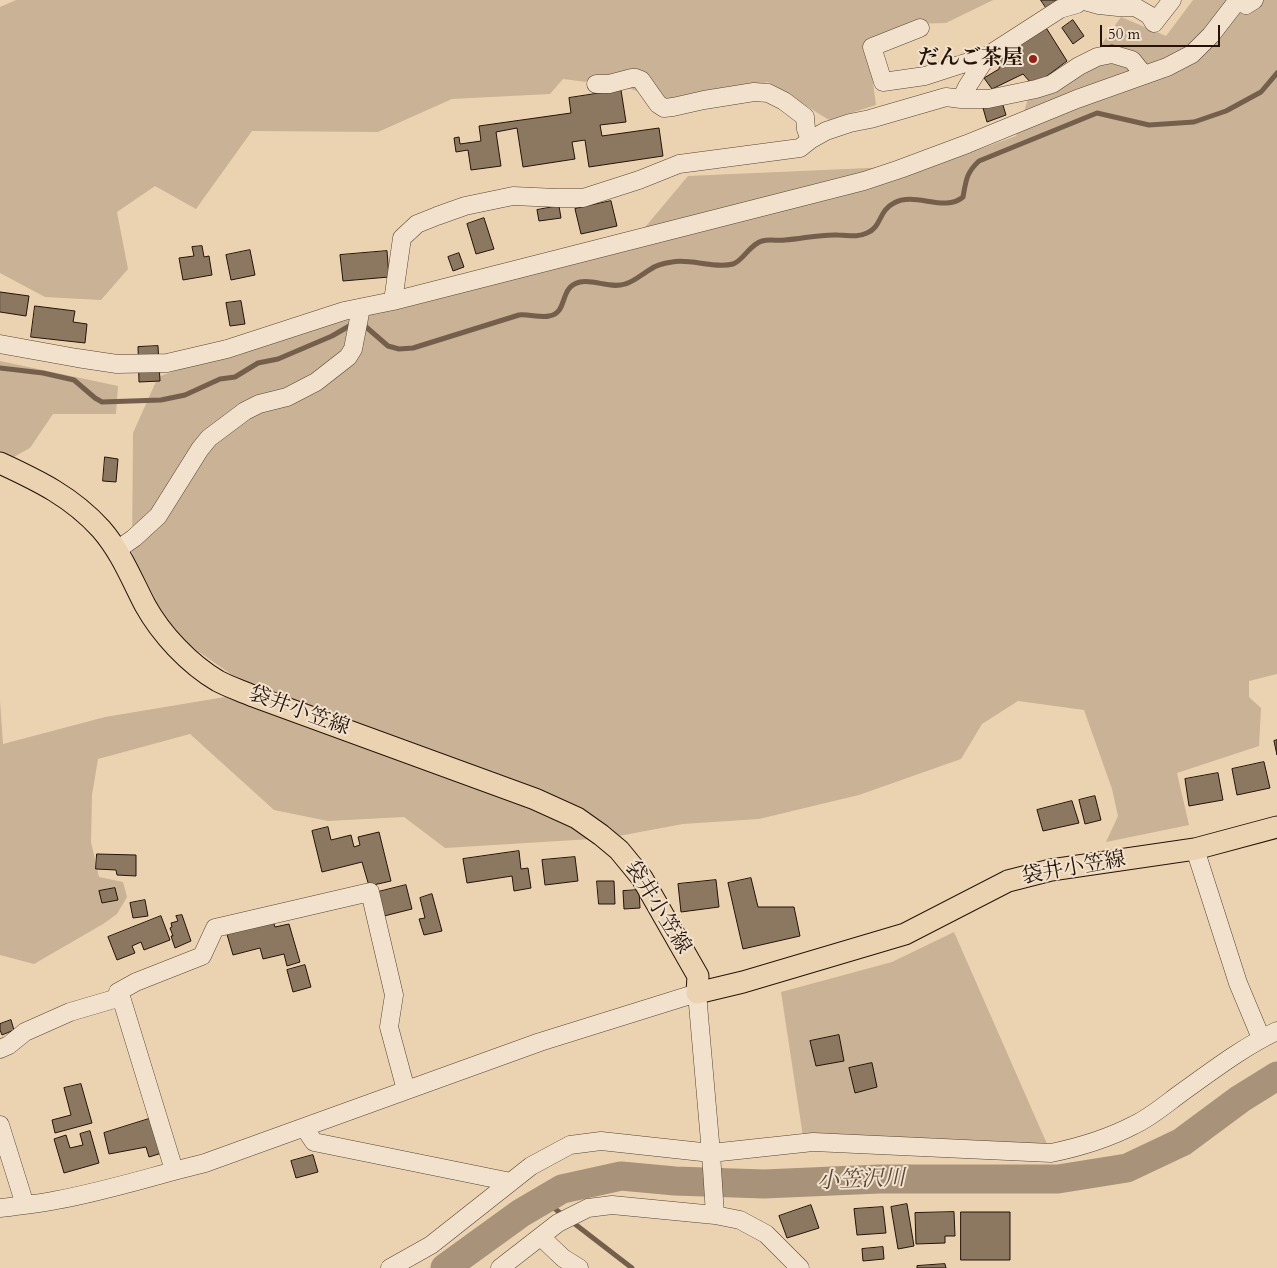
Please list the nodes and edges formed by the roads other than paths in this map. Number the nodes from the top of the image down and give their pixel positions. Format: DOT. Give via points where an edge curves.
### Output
graph roads {
  1 [pos="1081,0"];
  2 [pos="1172,0"];
  3 [pos="1239,0"];
  4 [pos="1254,0"];
  5 [pos="920,28"];
  6 [pos="987,56"];
  7 [pos="1144,75"];
  8 [pos="596,84"];
  9 [pos="961,99"];
  10 [pos="810,140"];
  11 [pos="393,301"];
  12 [pos="361,308"];
  13 [pos="0,344"];
  14 [pos="0,463"];
  15 [pos="117,550"];
  16 [pos="1277,827"];
  17 [pos="1195,849"];
  18 [pos="697,993"];
  19 [pos="121,997"];
  20 [pos="1269,1035"];
  21 [pos="0,1049"];
  22 [pos="406,1090"];
  23 [pos="0,1126"];
  24 [pos="304,1127"];
  25 [pos="711,1153"];
  26 [pos="174,1170"];
  27 [pos="511,1182"];
  28 [pos="25,1205"];
  29 [pos="0,1208"];
  30 [pos="715,1215"];
  31 [pos="540,1237"];
  32 [pos="390,1268"];
  33 [pos="500,1268"];
  34 [pos="579,1268"];
  35 [pos="800,1268"];
  1 -- 2 [label="street" via="1118,8 1135,7 1149,15 1154,23"];
  1 -- 6 [label="street" via="1060,9"];
  3 -- 4 [label="street" via="1246,4"];
  3 -- 7 [label="street" via="1192,54"];
  5 -- 6 [label="street" via="872,47 883,82 926,76"];
  6 -- 9 [label="street"];
  7 -- 9 [label="street" via="1132,60 1112,54 1097,57 1052,84 1036,89 988,99"];
  7 -- 11 [label="street" via="864,181"];
  8 -- 10 [label="street" via="636,78 664,108 754,92 768,94 784,101 805,117"];
  9 -- 10 [label="street" via="946,97 850,123 826,130"];
  10 -- 11 [label="street" via="800,148 679,164 583,198 513,196 465,206 437,216 417,224 402,238"];
  11 -- 12 [label="street"];
  12 -- 13 [label="street" via="227,349 167,363 117,364"];
  12 -- 15 [label="street" via="354,349 348,357 316,382 287,397 245,411 209,438 158,516"];
  14 -- 15 [label="main road, 袋井小笠線" via="70,500 100,528"];
  15 -- 18 [label="main road, 袋井小笠線" via="146,607 164,632 195,665 218,681 535,799 577,818 601,835 620,850 642,878 698,976"];
  16 -- 17 [label="main road, 袋井小笠線"];
  17 -- 18 [label="main road, 袋井小笠線" via="1051,870 1008,881 904,934"];
  17 -- 20 [label="street" via="1238,983"];
  18 -- 22 [label="street" via="540,1042"];
  18 -- 25 [label="street"];
  19 -- 21 [label="street" via="70,1012 25,1032"];
  19 -- 22 [label="street" via="118,992 136,982 202,956 215,928 370,892 394,995 389,1027"];
  19 -- 26 [label="street"];
  20 -- 25 [label="street" via="1133,1126 1076,1148 1050,1153 814,1142"];
  22 -- 24 [label="street"];
  23 -- 28 [label="street"];
  24 -- 26 [label="street" via="205,1163"];
  24 -- 27 [label="street" via="314,1142"];
  25 -- 27 [label="street" via="601,1141 570,1145 531,1166"];
  25 -- 30 [label="street"];
  26 -- 28 [label="street" via="136,1182"];
  27 -- 32 [label="street" via="431,1245"];
  28 -- 29 [label="street"];
  30 -- 31 [label="street" via="612,1206 588,1208 558,1223"];
  30 -- 35 [label="street" via="740,1220 766,1234"];
  31 -- 33 [label="street"];
  31 -- 34 [label="street"];
}
